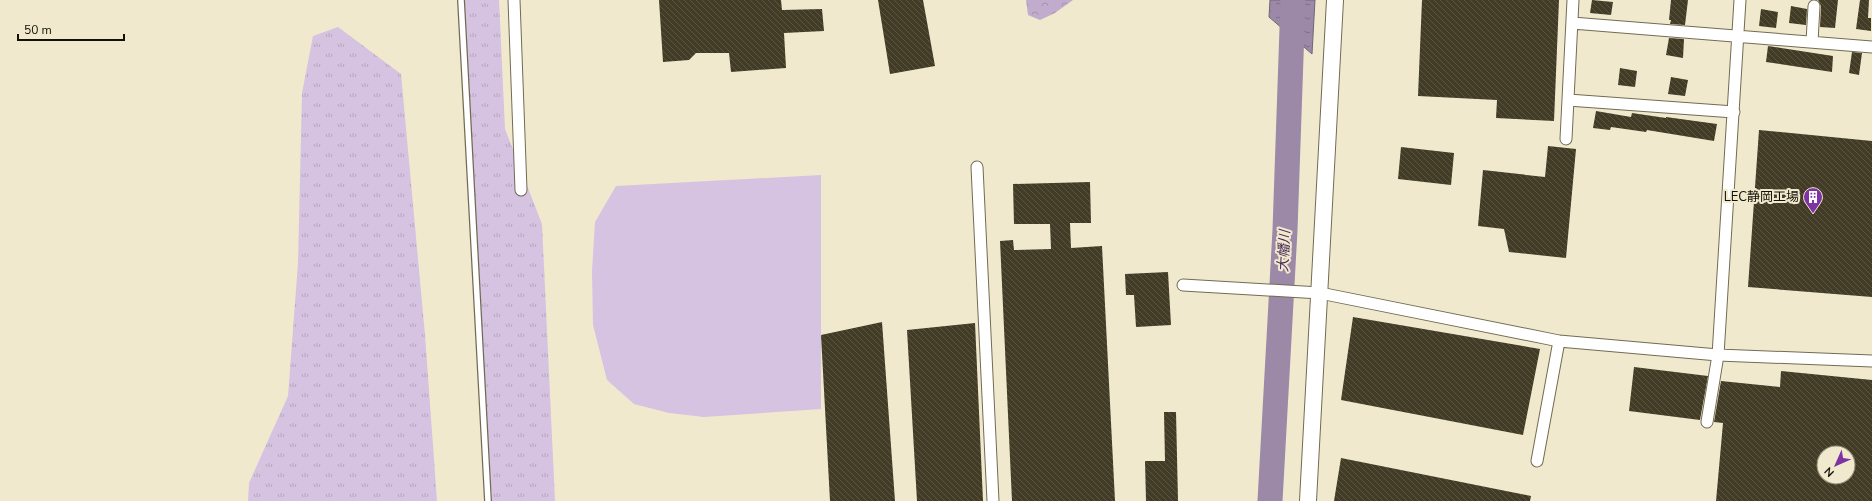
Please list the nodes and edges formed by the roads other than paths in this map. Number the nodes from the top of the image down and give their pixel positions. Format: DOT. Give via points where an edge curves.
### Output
graph roads {
  1 [pos="461,0"];
  2 [pos="514,0"];
  3 [pos="1335,0"];
  4 [pos="1573,0"];
  5 [pos="1740,0"];
  6 [pos="1814,6"];
  7 [pos="1572,23"];
  8 [pos="1737,35"];
  9 [pos="1812,42"];
  10 [pos="1872,48"];
  11 [pos="1568,100"];
  12 [pos="1734,112"];
  13 [pos="1566,139"];
  14 [pos="977,167"];
  15 [pos="521,190"];
  16 [pos="1183,285"];
  17 [pos="1320,293"];
  18 [pos="1559,341"];
  19 [pos="1718,355"];
  20 [pos="1872,361"];
  21 [pos="1707,422"];
  22 [pos="1537,462"];
  23 [pos="488,501"];
  24 [pos="993,501"];
  25 [pos="1308,501"];
  1 -- 23 [label="lane"];
  2 -- 15 [label="street"];
  3 -- 17 [label="street"];
  4 -- 7 [label="street"];
  5 -- 8 [label="street"];
  6 -- 9 [label="street"];
  7 -- 8 [label="street"];
  7 -- 11 [label="street"];
  8 -- 9 [label="street"];
  8 -- 12 [label="street"];
  9 -- 10 [label="street"];
  11 -- 12 [label="street"];
  11 -- 13 [label="street"];
  12 -- 19 [label="street"];
  14 -- 24 [label="street"];
  16 -- 17 [label="street"];
  17 -- 18 [label="street"];
  17 -- 25 [label="street"];
  18 -- 19 [label="street"];
  18 -- 22 [label="street"];
  19 -- 20 [label="street"];
  19 -- 21 [label="street"];
}
